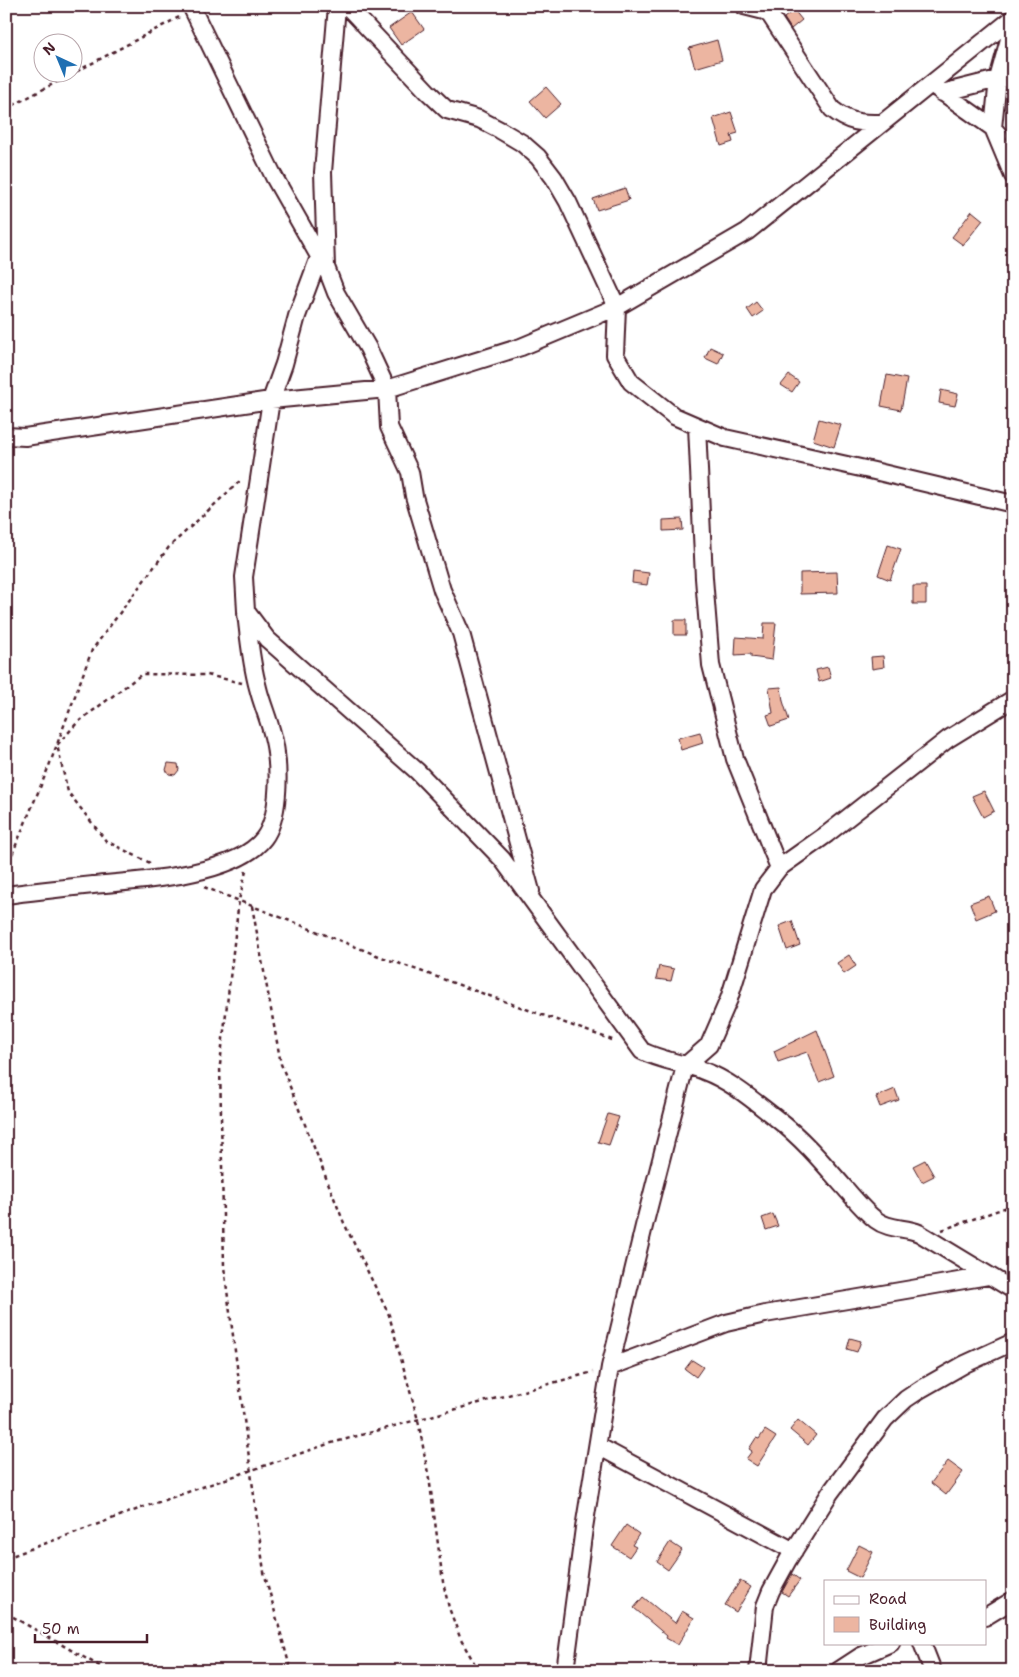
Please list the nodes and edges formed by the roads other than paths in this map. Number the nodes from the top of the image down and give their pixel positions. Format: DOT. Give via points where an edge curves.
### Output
graph roads {
  1 [pos="337,6"];
  2 [pos="347,6"];
  3 [pos="744,6"];
  4 [pos="192,8"];
  5 [pos="1013,18"];
  6 [pos="1013,25"];
  7 [pos="1005,79"];
  8 [pos="937,89"];
  9 [pos="882,123"];
  10 [pos="993,128"];
  11 [pos="1013,148"];
  12 [pos="1013,176"];
  13 [pos="322,262"];
  14 [pos="617,307"];
  15 [pos="387,388"];
  16 [pos="271,400"];
  17 [pos="697,426"];
  18 [pos="6,436"];
  19 [pos="25,437"];
  20 [pos="6,444"];
  21 [pos="1013,504"];
  22 [pos="246,610"];
  23 [pos="1013,699"];
  24 [pos="779,868"];
  25 [pos="6,895"];
  26 [pos="534,903"];
  27 [pos="685,1066"];
  28 [pos="988,1276"];
  29 [pos="1013,1290"];
  30 [pos="1013,1342"];
  31 [pos="610,1367"];
  32 [pos="598,1446"];
  33 [pos="794,1551"];
  34 [pos="1013,1600"];
  35 [pos="986,1616"];
  36 [pos="889,1644"];
  37 [pos="922,1644"];
  38 [pos="565,1671"];
  39 [pos="758,1671"];
  40 [pos="838,1671"];
  41 [pos="933,1671"];
  1 -- 13 [label="street" via="323,172"];
  2 -- 14 [label="street" via="447,110 479,119 522,143 538,157 568,202"];
  3 -- 9 [label="street" via="770,15 832,109 856,122"];
  4 -- 13 [label="street" via="274,177"];
  5 -- 8 [label="street"];
  6 -- 7 [label="street"];
  7 -- 8 [label="street"];
  7 -- 10 [label="street"];
  8 -- 9 [label="street"];
  8 -- 10 [label="street"];
  9 -- 14 [label="street" via="748,231"];
  10 -- 11 [label="street"];
  10 -- 12 [label="street"];
  13 -- 15 [label="street"];
  13 -- 16 [label="street" via="297,316"];
  14 -- 15 [label="street" via="521,347"];
  14 -- 17 [label="street" via="616,355 631,382 674,416"];
  15 -- 16 [label="street"];
  15 -- 26 [label="street" via="389,427 410,472 442,590 461,632"];
  16 -- 19 [label="street"];
  16 -- 22 [label="street" via="244,577"];
  17 -- 21 [label="street" via="725,438"];
  17 -- 24 [label="street" via="711,665 735,759"];
  18 -- 19 [label="street"];
  19 -- 20 [label="street"];
  22 -- 25 [label="street" via="257,686 277,760 275,807 263,840 224,863 177,877"];
  22 -- 26 [label="street" via="267,639 448,803 502,859"];
  23 -- 24 [label="street" via="948,739"];
  24 -- 27 [label="street" via="763,889 729,999 709,1045"];
  26 -- 27 [label="street" via="642,1051"];
  27 -- 28 [label="street" via="723,1080 779,1120 801,1138 877,1221 890,1228 910,1230 924,1236"];
  27 -- 31 [label="street"];
  28 -- 29 [label="street"];
  28 -- 31 [label="street" via="726,1323"];
  30 -- 33 [label="street" via="920,1389 895,1408 830,1493"];
  31 -- 32 [label="street"];
  32 -- 33 [label="street"];
  32 -- 38 [label="street"];
  33 -- 39 [label="street" via="765,1606"];
  34 -- 35 [label="street"];
  36 -- 40 [label="street"];
  37 -- 41 [label="street"];
}
